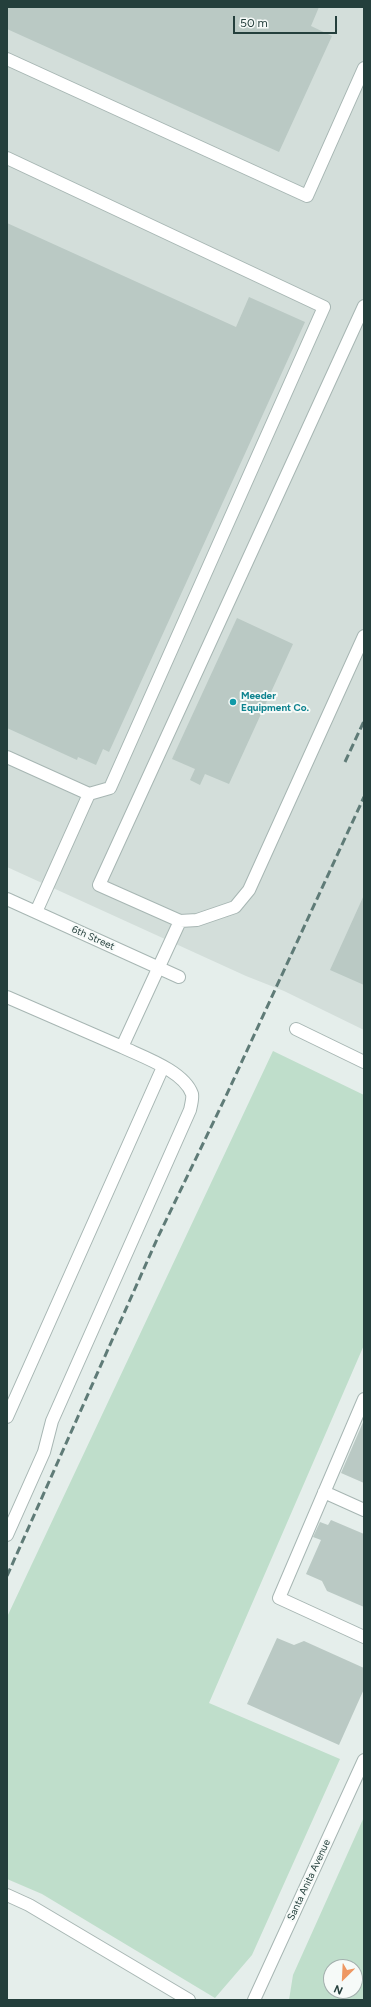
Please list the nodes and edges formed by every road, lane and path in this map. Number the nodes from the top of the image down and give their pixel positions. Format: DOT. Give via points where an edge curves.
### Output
graph roads {
  1 [pos="7,59"];
  2 [pos="364,68"];
  3 [pos="7,158"];
  4 [pos="364,306"];
  5 [pos="364,636"];
  6 [pos="7,757"];
  7 [pos="89,794"];
  8 [pos="7,899"];
  9 [pos="36,912"];
  10 [pos="180,921"];
  11 [pos="158,967"];
  12 [pos="180,977"];
  13 [pos="7,997"];
  14 [pos="296,1030"];
  15 [pos="122,1047"];
  16 [pos="364,1062"];
  17 [pos="163,1067"];
  18 [pos="364,1398"];
  19 [pos="7,1417"];
  20 [pos="324,1492"];
  21 [pos="364,1510"];
  22 [pos="7,1535"];
  23 [pos="364,1637"];
  24 [pos="364,1760"];
  25 [pos="7,1895"];
  26 [pos="189,2000"];
  27 [pos="254,2000"];
  1 -- 2 [label="street" via="307,196"];
  3 -- 7 [label="street" via="324,307 110,788"];
  4 -- 10 [label="street" via="100,885"];
  5 -- 10 [label="street" via="249,890 235,907 197,920"];
  6 -- 7 [label="street"];
  7 -- 9 [label="street"];
  8 -- 9 [label="street, 6th Street"];
  9 -- 11 [label="street, 6th Street"];
  10 -- 11 [label="street"];
  11 -- 12 [label="street, 6th Street"];
  11 -- 15 [label="street"];
  13 -- 15 [label="street"];
  14 -- 16 [label="street"];
  15 -- 17 [label="street"];
  17 -- 19 [label="street"];
  17 -- 22 [label="street" via="184,1081 192,1095 190,1110 52,1421 44,1452"];
  18 -- 20 [label="street"];
  20 -- 21 [label="street"];
  20 -- 23 [label="street" via="278,1598"];
  24 -- 27 [label="street, Santa Anita Avenue"];
  25 -- 26 [label="street" via="29,1905"];
}
